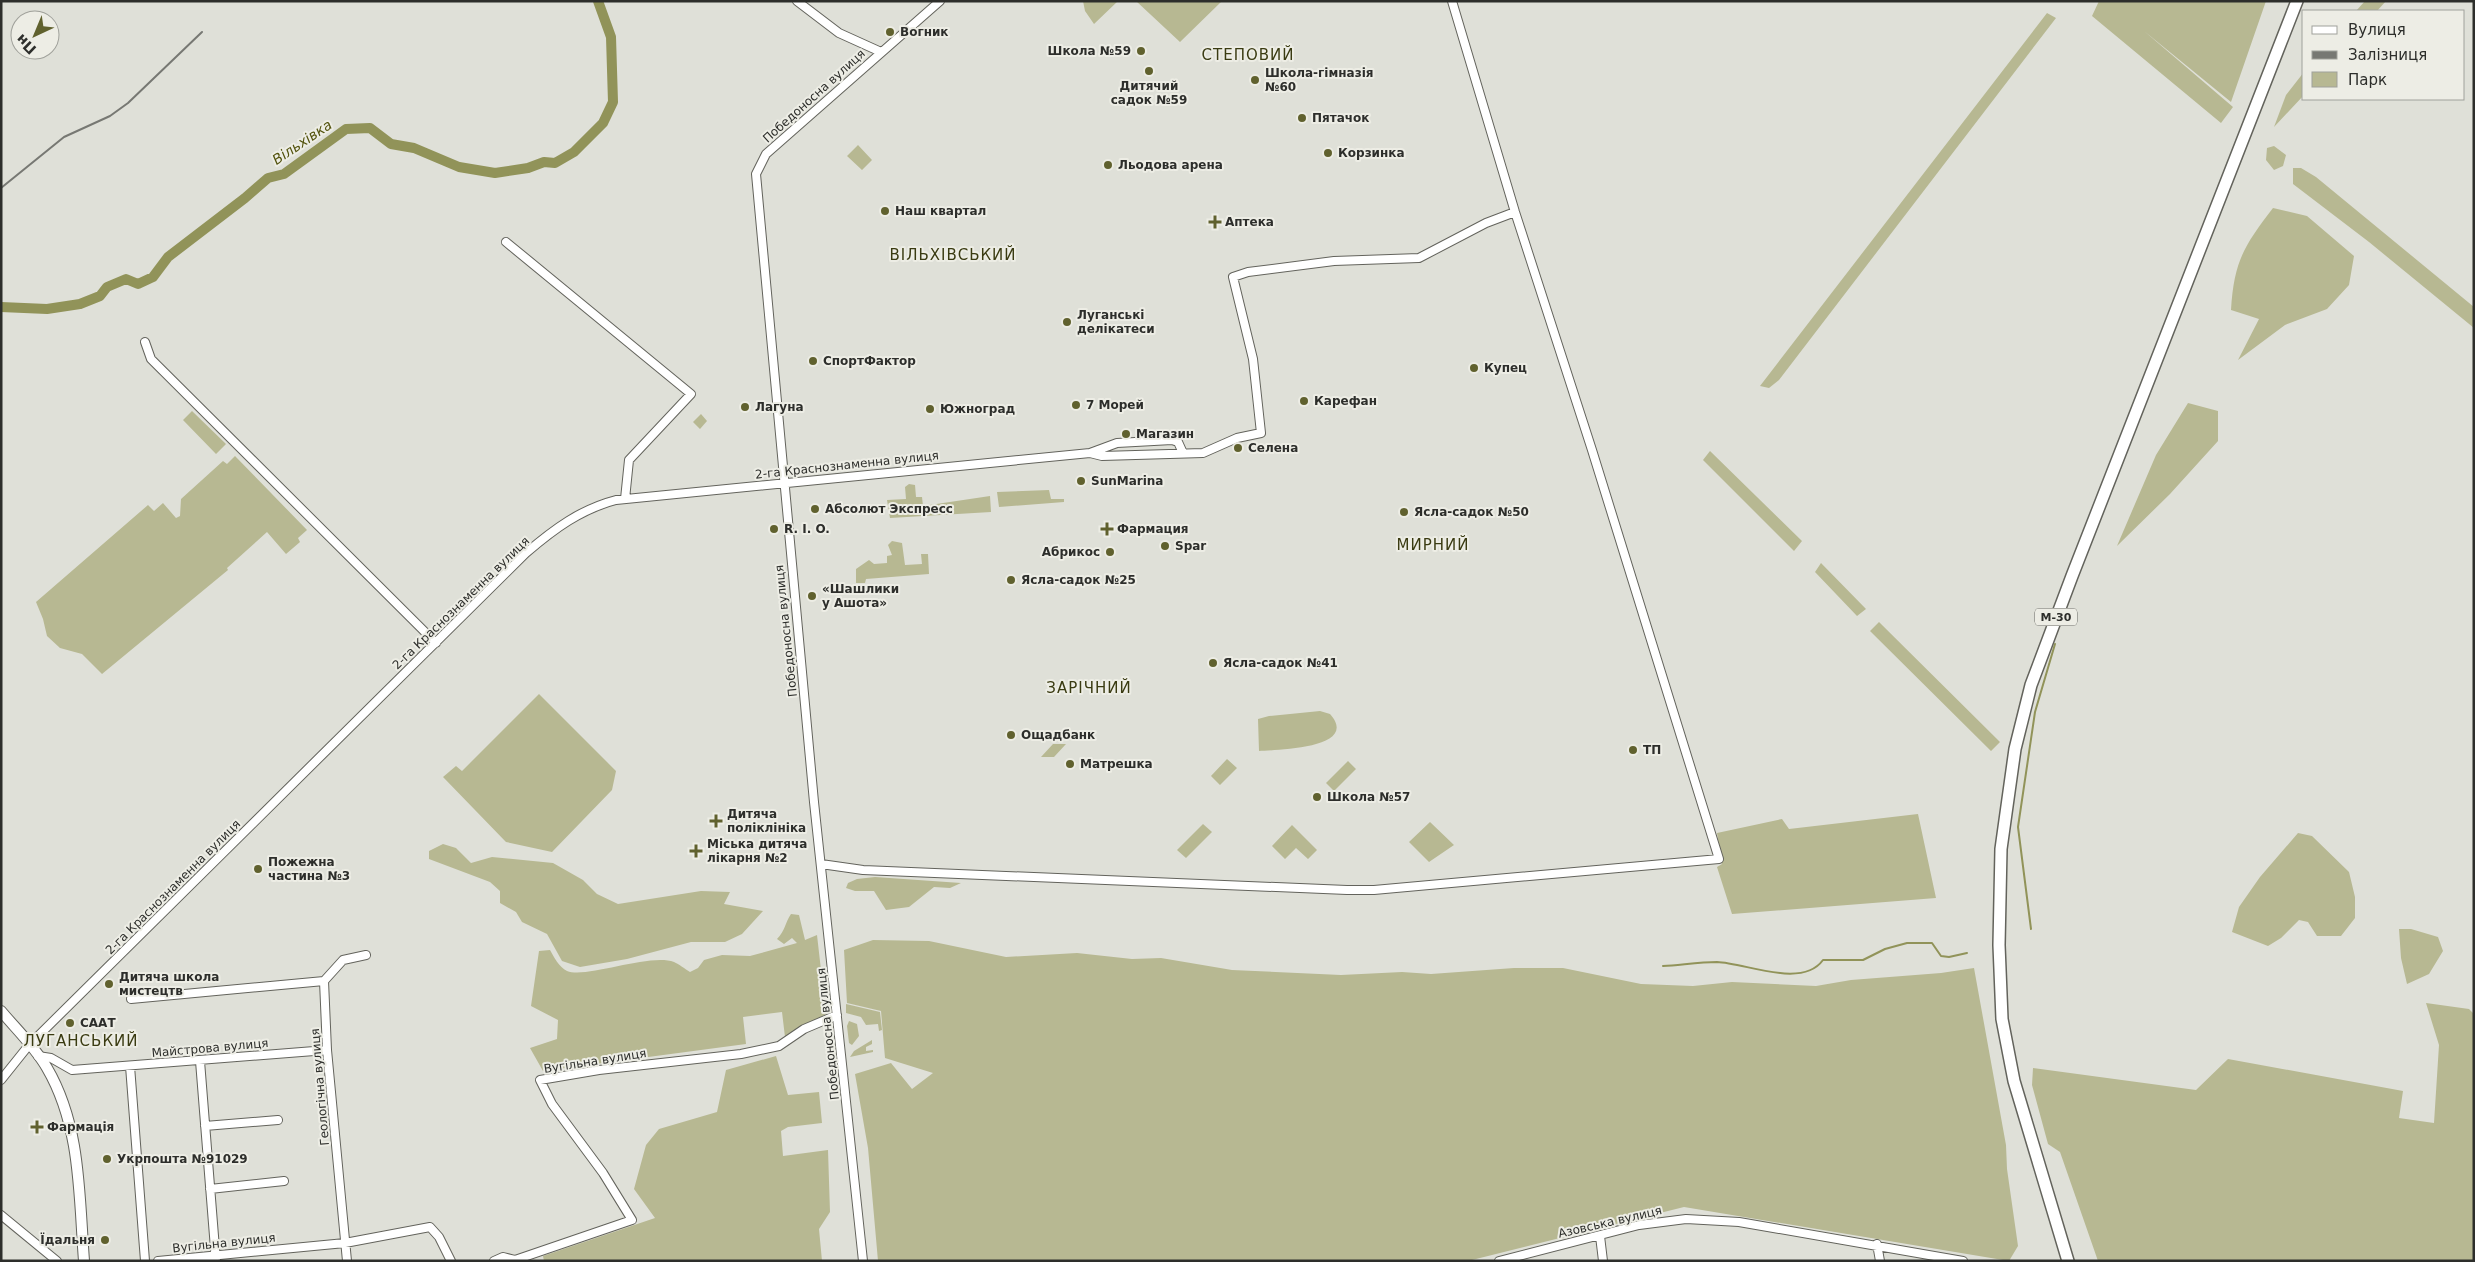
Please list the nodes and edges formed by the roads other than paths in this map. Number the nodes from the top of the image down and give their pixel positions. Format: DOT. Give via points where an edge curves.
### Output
graph roads {
  1 [pos="797,1"];
  2 [pos="940,1"];
  3 [pos="1452,1"];
  4 [pos="2297,1"];
  5 [pos="881,52"];
  6 [pos="1515,212"];
  7 [pos="506,242"];
  8 [pos="145,342"];
  9 [pos="1090,453"];
  10 [pos="1183,453"];
  11 [pos="783,482"];
  12 [pos="626,499"];
  13 [pos="436,643"];
  14 [pos="821,864"];
  15 [pos="366,955"];
  16 [pos="324,981"];
  17 [pos="131,999"];
  18 [pos="1,1011"];
  19 [pos="837,1015"];
  20 [pos="29,1045"];
  21 [pos="327,1050"];
  22 [pos="38,1056"];
  23 [pos="200,1061"];
  24 [pos="130,1066"];
  25 [pos="1,1080"];
  26 [pos="278,1120"];
  27 [pos="205,1126"];
  28 [pos="284,1181"];
  29 [pos="210,1189"];
  30 [pos="1,1215"];
  31 [pos="1600,1236"];
  32 [pos="345,1243"];
  33 [pos="1877,1244"];
  34 [pos="215,1257"];
  35 [pos="1529,1257"];
  36 [pos="56,1259"];
  37 [pos="84,1261"];
  38 [pos="145,1261"];
  39 [pos="158,1261"];
  40 [pos="347,1261"];
  41 [pos="451,1261"];
  42 [pos="494,1261"];
  43 [pos="863,1261"];
  44 [pos="1498,1261"];
  45 [pos="1603,1261"];
  46 [pos="1880,1261"];
  47 [pos="1963,1261"];
  48 [pos="2068,1261"];
  1 -- 5 [label="street" via="839,33"];
  2 -- 5 [label="street, Победоносна вулиця"];
  3 -- 6 [label="street"];
  4 -- 48 [label="highway, М-30" via="2030,685 2015,748 2001,849 1999,945 2002,1019 2014,1082"];
  5 -- 11 [label="street, Победоносна вулиця" via="766,154 756,174"];
  6 -- 10 [label="street" via="1486,223 1419,258 1334,261 1248,272 1233,277 1253,359 1261,434 1237,438 1203,453"];
  6 -- 14 [label="street" via="1719,859 1356,890 863,870"];
  7 -- 12 [label="street" via="692,394 629,460"];
  8 -- 13 [label="street" via="151,359"];
  9 -- 10 [label="street, 2-га Краснознаменна вулиця" via="1102,456"];
  9 -- 10 [label="street, 2-га Краснознаменна вулиця" via="1117,443 1172,440 1178,442"];
  9 -- 11 [label="street, 2-га Краснознаменна вулиця"];
  11 -- 12 [label="street, 2-га Краснознаменна вулиця"];
  11 -- 14 [label="street, Победоносна вулиця"];
  12 -- 13 [label="street, 2-га Краснознаменна вулиця" via="583,511 545,537"];
  13 -- 20 [label="street, 2-га Краснознаменна вулиця"];
  14 -- 19 [label="street, Победоносна вулиця"];
  15 -- 16 [label="street" via="344,960"];
  16 -- 17 [label="street"];
  16 -- 21 [label="street, Геологічна вулиця"];
  18 -- 20 [label="main road"];
  19 -- 42 [label="street, Вугільна вулиця" via="770,1048 540,1080 552,1104 632,1220 515,1260 502,1257"];
  19 -- 43 [label="street, Победоносна вулиця"];
  20 -- 22 [label="main road"];
  20 -- 25 [label="street, 2-га Краснознаменна вулиця"];
  21 -- 23 [label="street, Майстрова вулиця"];
  21 -- 32 [label="street, Геологічна вулиця"];
  22 -- 24 [label="street, Майстрова вулиця" via="51,1058 72,1070"];
  22 -- 37 [label="main road" via="60,1096 75,1144"];
  23 -- 24 [label="street, Майстрова вулиця"];
  23 -- 27 [label="street"];
  24 -- 38 [label="street"];
  26 -- 27 [label="street"];
  27 -- 29 [label="street"];
  28 -- 29 [label="street"];
  29 -- 34 [label="street"];
  30 -- 36 [label="street"];
  31 -- 33 [label="street, Азовська вулиця" via="1639,1225 1686,1219 1740,1222"];
  31 -- 35 [label="street, Азовська вулиця"];
  31 -- 45 [label="street"];
  32 -- 34 [label="street, Вугільна вулиця"];
  32 -- 40 [label="street, Геологічна вулиця"];
  32 -- 41 [label="street, Вугільна вулиця" via="430,1227"];
  33 -- 46 [label="street"];
  33 -- 47 [label="street, Азовська вулиця"];
  34 -- 39 [label="street, Вугільна вулиця"];
  35 -- 44 [label="street, Азовська вулиця"];
}
